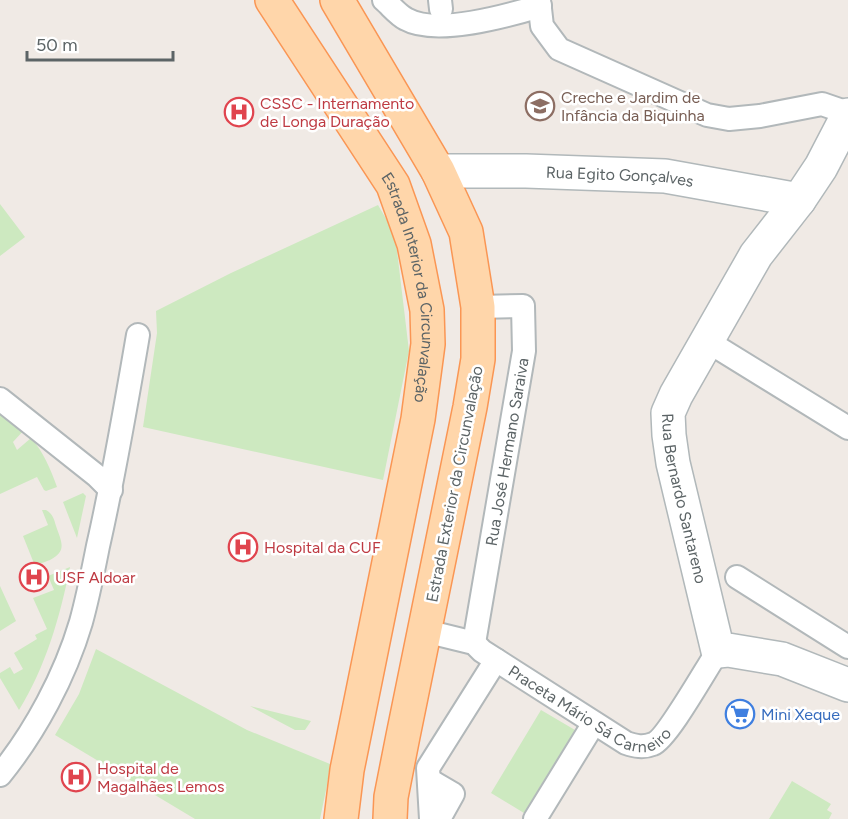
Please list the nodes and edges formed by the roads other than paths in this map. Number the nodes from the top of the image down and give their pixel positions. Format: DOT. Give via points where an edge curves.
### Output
graph roads {
  1 [pos="272,0"];
  2 [pos="337,0"];
  3 [pos="384,0"];
  4 [pos="539,3"];
  5 [pos="848,114"];
  6 [pos="438,171"];
  7 [pos="799,200"];
  8 [pos="405,215"];
  9 [pos="478,307"];
  10 [pos="138,334"];
  11 [pos="706,341"];
  12 [pos="0,399"];
  13 [pos="848,428"];
  14 [pos="111,490"];
  15 [pos="737,578"];
  16 [pos="425,632"];
  17 [pos="474,643"];
  18 [pos="848,647"];
  19 [pos="718,651"];
  20 [pos="496,660"];
  21 [pos="848,685"];
  22 [pos="594,723"];
  23 [pos="0,775"];
  24 [pos="429,780"];
  25 [pos="341,819"];
  26 [pos="390,819"];
  27 [pos="431,819"];
  28 [pos="439,819"];
  29 [pos="535,819"];
  1 -- 8 [label="main road, Estrada Interior da Circunvalação" via="393,185"];
  2 -- 6 [label="main road, Estrada Exterior da Circunvalação"];
  3 -- 4 [label="street" via="405,19 443,26 512,15"];
  4 -- 5 [label="street" via="542,26 559,49 707,115 729,119 822,104"];
  5 -- 7 [label="street, Rua Bernardo Santareno"];
  6 -- 7 [label="street, Rua Egito Gonçalves" via="665,177"];
  6 -- 8 [label="main road" via="409,183"];
  6 -- 9 [label="main road, Estrada Exterior da Circunvalação" via="466,232"];
  7 -- 11 [label="street, Rua Bernardo Santareno" via="756,255"];
  8 -- 25 [label="main road, Estrada Interior da Circunvalação" via="428,310 425,373 347,770"];
  9 -- 16 [label="main road, Estrada Exterior da Circunvalação" via="478,359 472,398"];
  9 -- 17 [label="street, Rua José Hermano Saraiva" via="523,306 524,351"];
  10 -- 14 [label="street"];
  11 -- 13 [label="street"];
  11 -- 19 [label="street, Rua Bernardo Santareno" via="668,413 674,463"];
  12 -- 14 [label="street"];
  14 -- 23 [label="street" via="81,622 61,675 14,758"];
  15 -- 18 [label="street"];
  16 -- 17 [label="street, Praceta Mário Sá Carneiro"];
  16 -- 26 [label="main road, Estrada Exterior da Circunvalação"];
  17 -- 20 [label="street, Praceta Mário Sá Carneiro"];
  19 -- 21 [label="street" via="782,659"];
  19 -- 22 [label="street, Praceta Mário Sá Carneiro" via="667,732 655,744 640,747 626,743"];
  20 -- 22 [label="street, Praceta Mário Sá Carneiro"];
  20 -- 24 [label="street" via="428,768"];
  22 -- 29 [label="street"];
  24 -- 27 [label="street"];
  24 -- 28 [label="street" via="453,794"];
}
